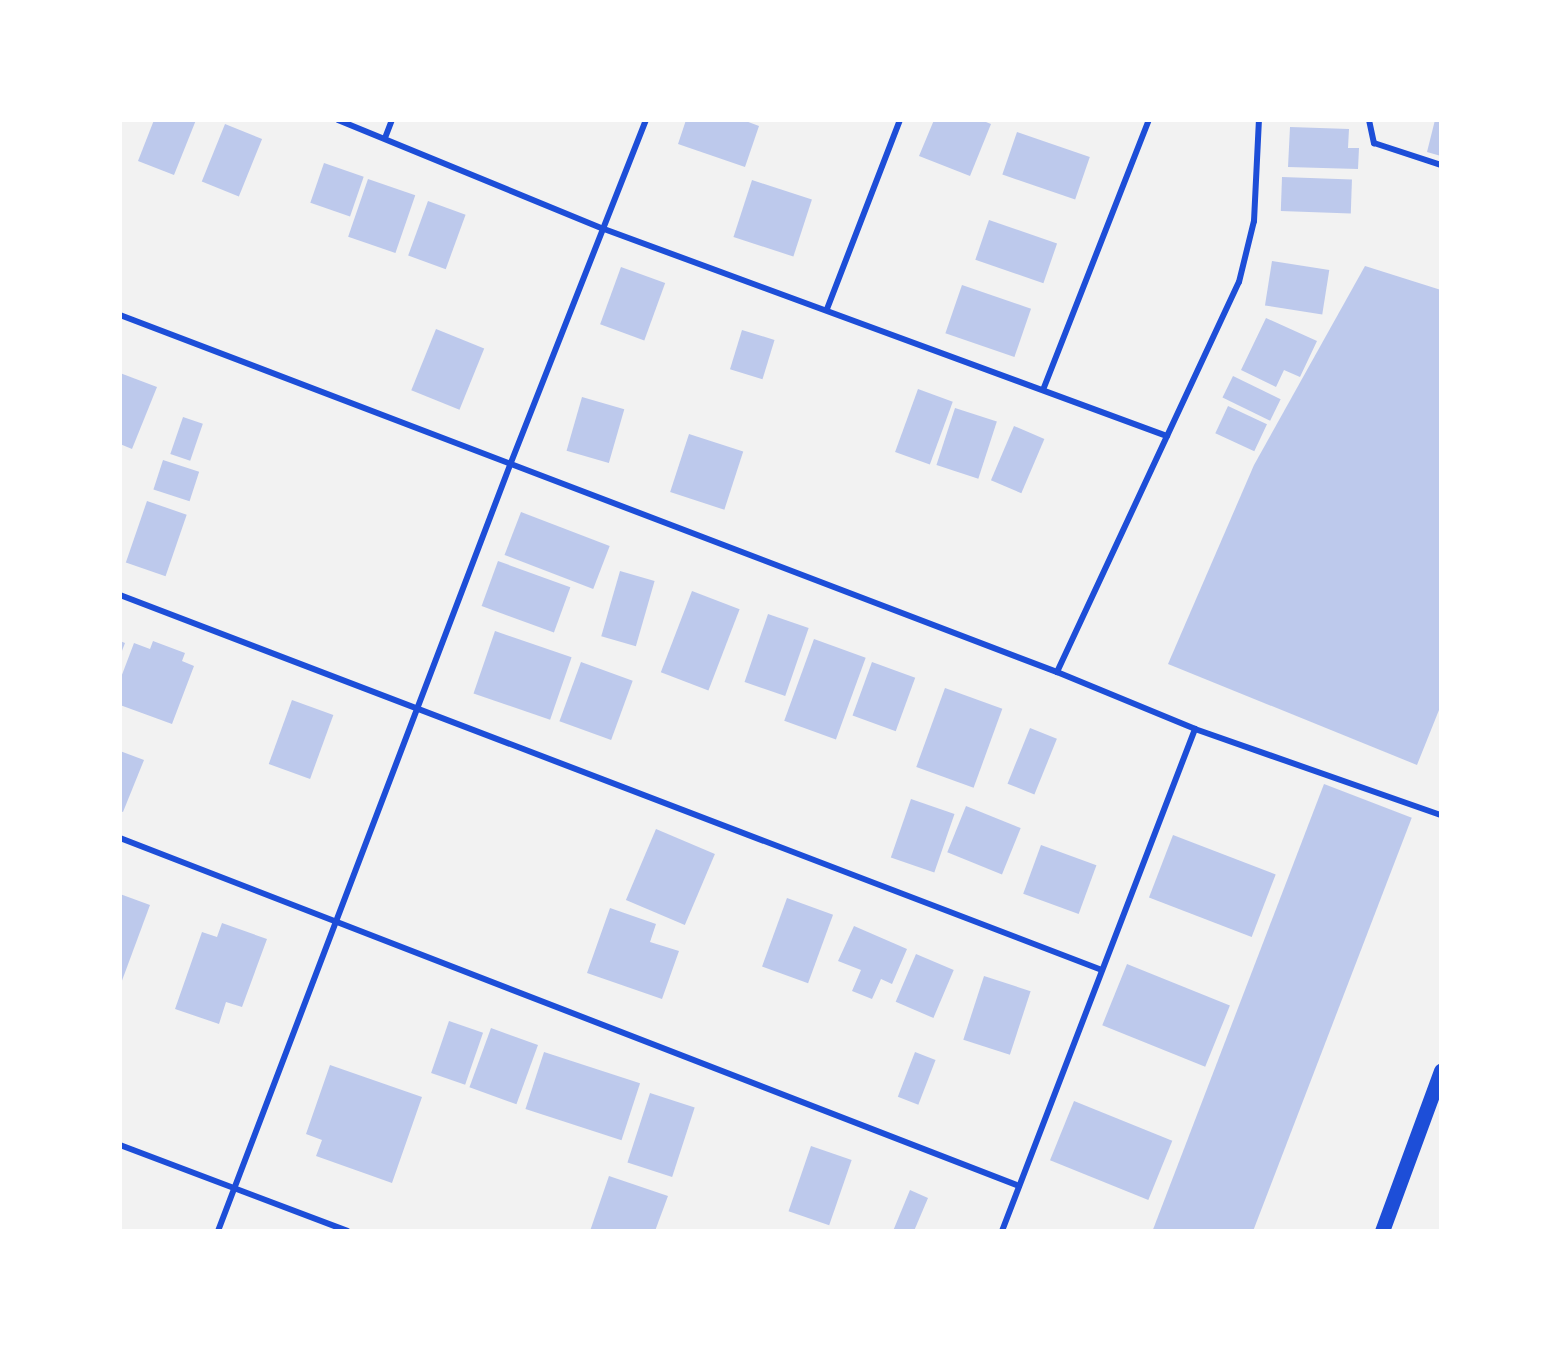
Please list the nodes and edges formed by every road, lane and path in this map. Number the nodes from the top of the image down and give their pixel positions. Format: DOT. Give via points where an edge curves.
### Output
graph roads {
  1 [pos="339,120"];
  2 [pos="392,120"];
  3 [pos="646,120"];
  4 [pos="900,120"];
  5 [pos="1149,120"];
  6 [pos="1259,120"];
  7 [pos="1369,120"];
  8 [pos="385,138"];
  9 [pos="1441,165"];
  10 [pos="604,229"];
  11 [pos="827,309"];
  12 [pos="120,315"];
  13 [pos="1043,390"];
  14 [pos="1167,436"];
  15 [pos="510,465"];
  16 [pos="120,595"];
  17 [pos="1057,672"];
  18 [pos="417,709"];
  19 [pos="1196,729"];
  20 [pos="1441,815"];
  21 [pos="120,838"];
  22 [pos="335,921"];
  23 [pos="1102,970"];
  24 [pos="1441,1071"];
  25 [pos="120,1145"];
  26 [pos="1019,1186"];
  27 [pos="234,1189"];
  28 [pos="218,1231"];
  29 [pos="347,1231"];
  30 [pos="1002,1231"];
  31 [pos="1382,1231"];
  1 -- 8 [label="street"];
  2 -- 8 [label="street"];
  3 -- 10 [label="street"];
  4 -- 11 [label="street"];
  5 -- 13 [label="street"];
  6 -- 14 [label="street" via="1259,173 1247,257"];
  7 -- 9 [label="street" via="1374,142"];
  8 -- 10 [label="street"];
  10 -- 11 [label="street"];
  10 -- 15 [label="street"];
  11 -- 13 [label="street"];
  12 -- 15 [label="street"];
  13 -- 14 [label="street"];
  14 -- 17 [label="street"];
  15 -- 17 [label="street"];
  15 -- 18 [label="street"];
  16 -- 18 [label="street"];
  17 -- 19 [label="street"];
  18 -- 22 [label="street"];
  18 -- 23 [label="street"];
  19 -- 20 [label="street"];
  19 -- 23 [label="street"];
  21 -- 22 [label="street"];
  22 -- 26 [label="street"];
  22 -- 27 [label="street"];
  23 -- 26 [label="street"];
  24 -- 31 [label="main road"];
  25 -- 27 [label="street"];
  26 -- 30 [label="street"];
  27 -- 28 [label="street"];
  27 -- 29 [label="street"];
}
